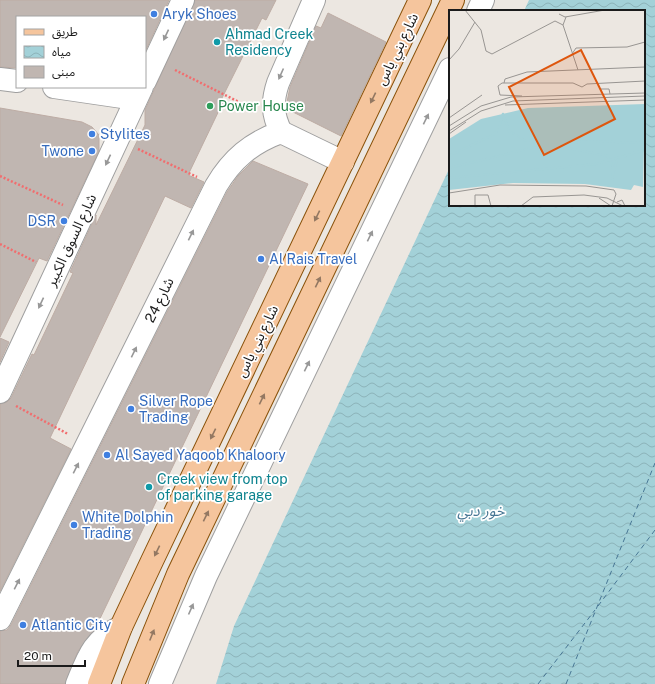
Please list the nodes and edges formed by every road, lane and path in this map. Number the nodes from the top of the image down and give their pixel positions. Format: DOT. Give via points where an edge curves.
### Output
graph roads {
  1 [pos="183,0"];
  2 [pos="314,0"];
  3 [pos="420,0"];
  4 [pos="452,0"];
  5 [pos="483,0"];
  6 [pos="478,10"];
  7 [pos="155,60"];
  8 [pos="449,71"];
  9 [pos="0,79"];
  10 [pos="146,79"];
  11 [pos="16,82"];
  12 [pos="98,88"];
  13 [pos="141,89"];
  14 [pos="278,126"];
  15 [pos="118,139"];
  16 [pos="342,162"];
  17 [pos="0,176"];
  18 [pos="216,186"];
  19 [pos="83,214"];
  20 [pos="0,244"];
  21 [pos="56,273"];
  22 [pos="7,398"];
  23 [pos="88,444"];
  24 [pos="0,619"];
  25 [pos="121,627"];
  26 [pos="77,684"];
  27 [pos="99,684"];
  28 [pos="133,684"];
  29 [pos="160,684"];
  1 -- 7 [label="street, شارع السوق الكبير, one-way"];
  2 -- 14 [label="street, one-way" via="278,82 273,107"];
  3 -- 16 [label="main road, شارع بني ياس, one-way"];
  28 -- 4 [label="main road, شارع بني ياس, one-way" via="178,574"];
  5 -- 6 [label="street"];
  7 -- 10 [label="street, شارع السوق الكبير"];
  7 -- 14 [label="path"];
  29 -- 8 [label="street, one-way" via="206,576"];
  9 -- 11 [label="street"];
  12 -- 13 [label="street"];
  13 -- 15 [label="street, شارع السوق الكبير"];
  14 -- 16 [label="street"];
  14 -- 18 [label="street, شارع 24" via="236,158 224,171"];
  15 -- 18 [label="path"];
  15 -- 19 [label="street, شارع السوق الكبير, one-way"];
  16 -- 25 [label="main road, شارع بني ياس, one-way"];
  17 -- 19 [label="path"];
  23 -- 18 [label="street, شارع 24, one-way"];
  19 -- 21 [label="street, شارع السوق الكبير"];
  20 -- 21 [label="path"];
  21 -- 22 [label="street, شارع السوق الكبير, one-way"];
  22 -- 23 [label="path"];
  24 -- 23 [label="street, شارع 24, one-way"];
  25 -- 26 [label="street" via="107,634 97,644 89,655"];
  25 -- 27 [label="main road, شارع بني ياس"];
}
